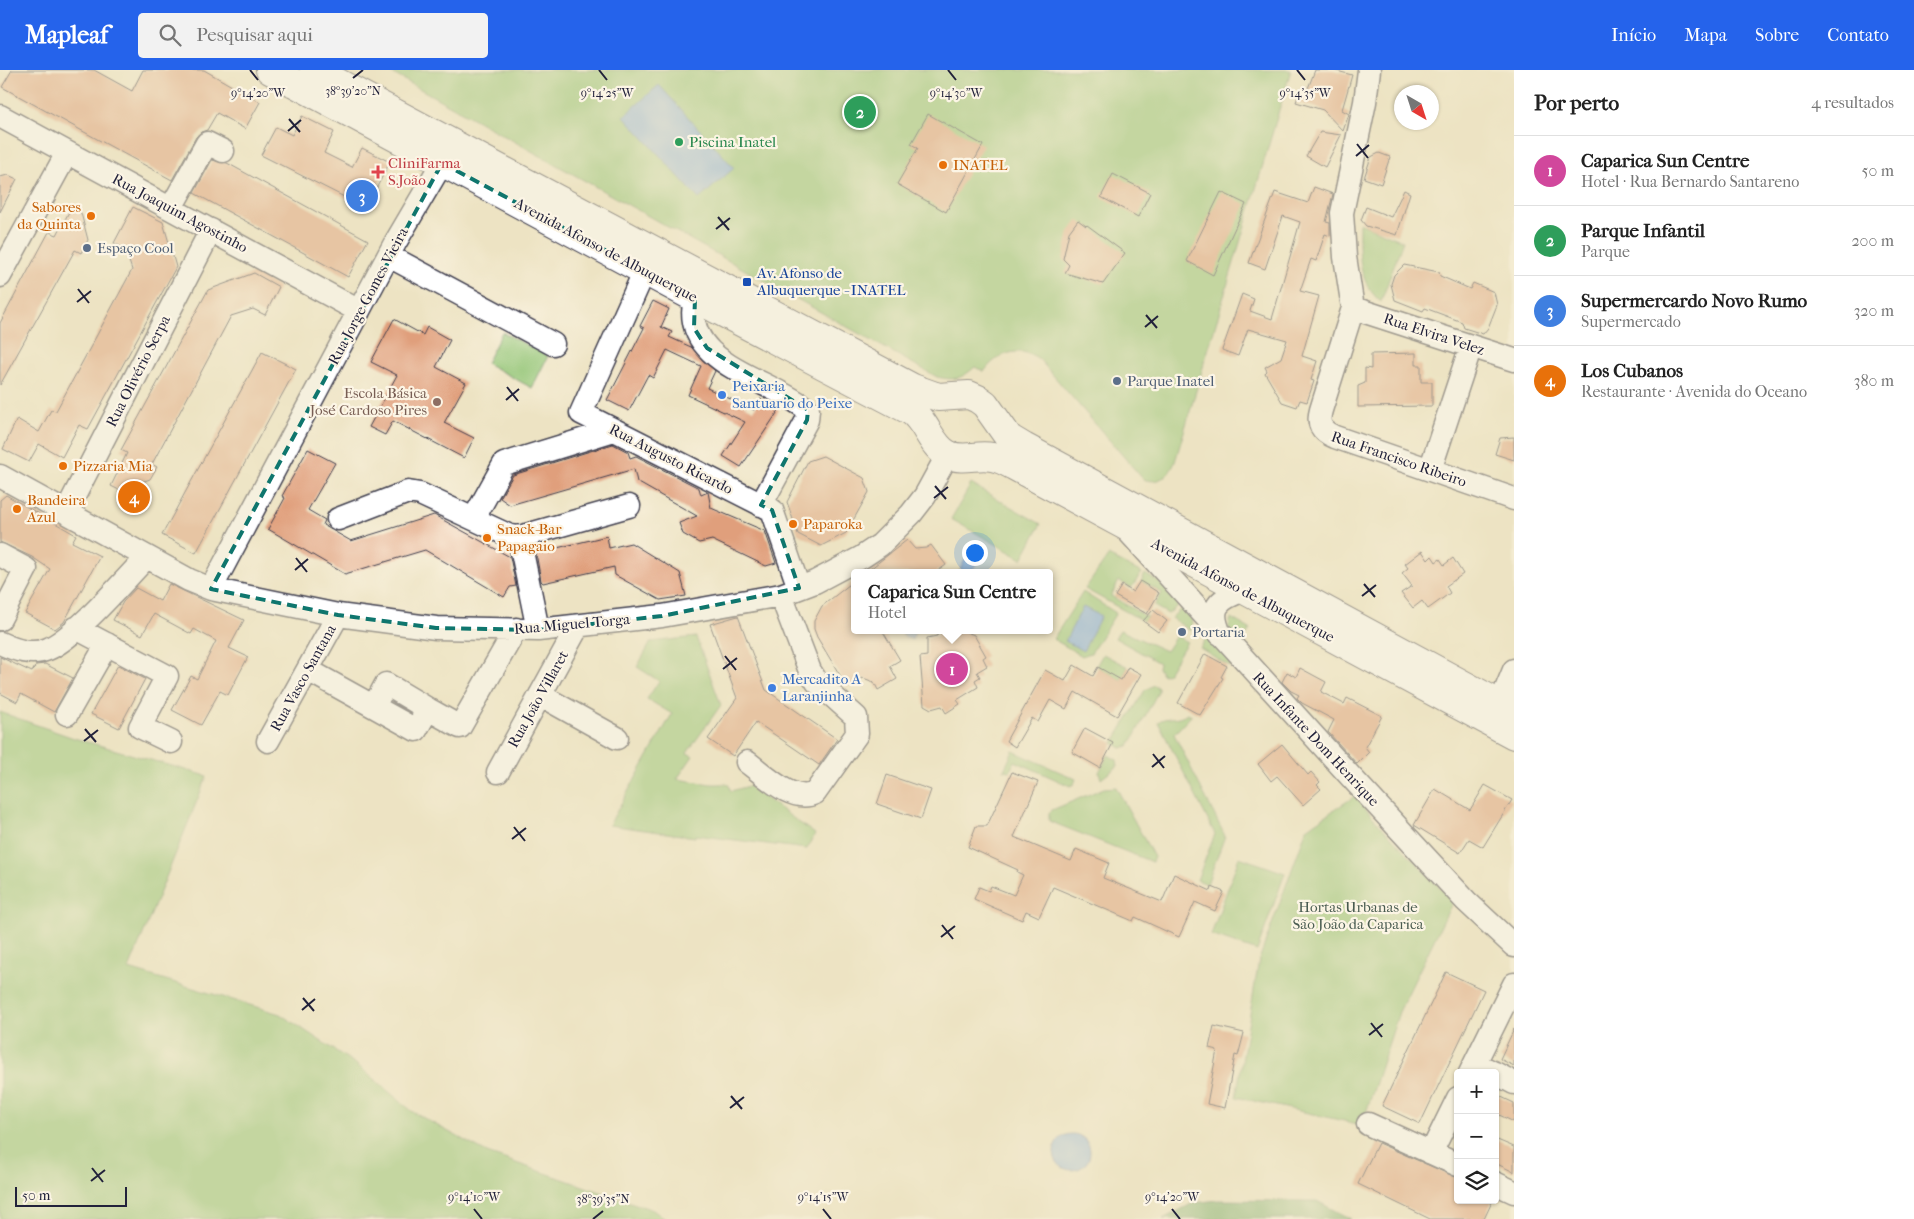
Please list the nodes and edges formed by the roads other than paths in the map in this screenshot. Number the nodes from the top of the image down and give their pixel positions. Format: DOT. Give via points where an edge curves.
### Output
graph roads {
  1 [pos="270,70"];
  2 [pos="314,70"];
  3 [pos="1369,70"];
  4 [pos="0,116"];
  5 [pos="223,151"];
  6 [pos="67,153"];
  7 [pos="442,162"];
  8 [pos="171,208"];
  9 [pos="211,230"];
  10 [pos="389,256"];
  11 [pos="646,270"];
  12 [pos="0,276"];
  13 [pos="695,298"];
  14 [pos="1353,308"];
  15 [pos="359,311"];
  16 [pos="553,344"];
  17 [pos="1471,346"];
  18 [pos="1514,360"];
  19 [pos="959,395"];
  20 [pos="991,412"];
  21 [pos="614,430"];
  22 [pos="950,450"];
  23 [pos="1430,470"];
  24 [pos="0,476"];
  25 [pos="1514,499"];
  26 [pos="761,504"];
  27 [pos="630,506"];
  28 [pos="66,512"];
  29 [pos="474,518"];
  30 [pos="338,519"];
  31 [pos="1124,527"];
  32 [pos="519,536"];
  33 [pos="0,555"];
  34 [pos="147,557"];
  35 [pos="211,589"];
  36 [pos="790,591"];
  37 [pos="1242,591"];
  38 [pos="338,615"];
  39 [pos="0,619"];
  40 [pos="578,626"];
  41 [pos="76,628"];
  42 [pos="516,629"];
  43 [pos="538,630"];
  44 [pos="1220,634"];
  45 [pos="0,643"];
  46 [pos="107,644"];
  47 [pos="308,670"];
  48 [pos="1514,670"];
  49 [pos="540,695"];
  50 [pos="1507,708"];
  51 [pos="67,714"];
  52 [pos="1514,735"];
  53 [pos="617,738"];
  54 [pos="268,741"];
  55 [pos="171,742"];
  56 [pos="747,762"];
  57 [pos="498,772"];
  58 [pos="1514,946"];
  59 [pos="1514,984"];
  60 [pos="1484,1069"];
  61 [pos="1499,1076"];
  62 [pos="1514,1083"];
  63 [pos="1454,1106"];
  64 [pos="1368,1124"];
  65 [pos="1431,1153"];
  66 [pos="1454,1163"];
  67 [pos="1499,1185"];
  68 [pos="1514,1192"];
  1 -- 7 [label="main road, Avenida Afonso de Albuquerque"];
  2 -- 19 [label="main road, Avenida Afonso de Albuquerque" via="913,388 938,397"];
  3 -- 14 [label="street, Rua Francisco Ribeiro" via="1342,213 1344,257"];
  4 -- 6 [label="street, Rua Joaquim Agostinho"];
  5 -- 8 [label="street" via="207,143"];
  6 -- 8 [label="street, Rua Joaquim Agostinho"];
  6 -- 12 [label="street"];
  7 -- 10 [label="street, Rua Jorge Gomes Vieira"];
  7 -- 11 [label="main road, Avenida Afonso de Albuquerque"];
  8 -- 9 [label="street, Rua Joaquim Agostinho"];
  9 -- 15 [label="street, Rua Joaquim Agostinho"];
  9 -- 28 [label="street, Rua Olivério Serpa"];
  10 -- 15 [label="street, Rua Jorge Gomes Vieira"];
  10 -- 16 [label="street"];
  11 -- 13 [label="main road, Avenida Afonso de Albuquerque"];
  11 -- 21 [label="street, Rua Augusto Ricardo" via="581,414"];
  13 -- 22 [label="main road, Avenida Afonso de Albuquerque" via="911,411"];
  13 -- 26 [label="street" via="691,317 700,340 707,348 720,359 808,410 807,420"];
  14 -- 17 [label="street, Rua Elvira Velez"];
  14 -- 23 [label="street, Rua Francisco Ribeiro" via="1321,410 1320,426 1325,433 1335,437"];
  15 -- 35 [label="street, Rua Jorge Gomes Vieira"];
  17 -- 18 [label="street, Rua Elvira Velez"];
  17 -- 23 [label="street"];
  19 -- 20 [label="main road, Avenida Afonso de Albuquerque" via="978,399"];
  19 -- 22 [label="main road" via="949,398 936,410 931,428"];
  20 -- 22 [label="main road" via="992,438 979,454"];
  20 -- 50 [label="main road, Avenida Afonso de Albuquerque" via="1005,434 1024,448"];
  21 -- 26 [label="street, Rua Augusto Ricardo"];
  21 -- 29 [label="street" via="504,464"];
  22 -- 31 [label="main road, Avenida Afonso de Albuquerque" via="1009,463"];
  22 -- 36 [label="street, Rua Miguel Torga" via="921,501 880,545 828,576"];
  23 -- 25 [label="street, Rua Francisco Ribeiro"];
  24 -- 28 [label="street, Rua Miguel Torga"];
  26 -- 36 [label="street, Rua Augusto Ricardo" via="772,510"];
  27 -- 32 [label="street"];
  28 -- 34 [label="street, Rua Miguel Torga"];
  29 -- 30 [label="street" via="420,494 408,492"];
  29 -- 32 [label="street" via="510,536"];
  31 -- 37 [label="main road, Avenida Afonso de Albuquerque"];
  31 -- 44 [label="street, Rua Infante Dom Henrique"];
  32 -- 43 [label="street"];
  33 -- 39 [label="street" via="26,569"];
  34 -- 35 [label="street, Rua Miguel Torga"];
  34 -- 41 [label="street"];
  35 -- 38 [label="street, Rua Miguel Torga"];
  36 -- 40 [label="street, Rua Miguel Torga" via="662,616"];
  36 -- 56 [label="street, Rua Augusto Ricardo" via="810,671 856,717 857,734 815,794 810,796 794,795"];
  37 -- 44 [label="street" via="1228,596 1216,607 1214,620"];
  37 -- 52 [label="main road, Avenida Afonso de Albuquerque"];
  38 -- 42 [label="street, Rua Miguel Torga" via="436,628"];
  38 -- 47 [label="street, Rua Vasco Santana"];
  40 -- 43 [label="street, Rua Miguel Torga"];
  40 -- 49 [label="street, Rua João Villaret"];
  41 -- 45 [label="street" via="47,650 32,652 12,649"];
  41 -- 46 [label="street"];
  42 -- 43 [label="street, Rua Miguel Torga"];
  42 -- 47 [label="street" via="460,727 428,709 416,730"];
  44 -- 58 [label="street, Rua Infante Dom Henrique" via="1466,901"];
  46 -- 51 [label="street"];
  46 -- 55 [label="street" via="167,676 140,727"];
  47 -- 54 [label="street, Rua Vasco Santana"];
  48 -- 50 [label="street"];
  49 -- 53 [label="street"];
  49 -- 57 [label="street, Rua João Villaret"];
  59 -- 60 [label="street"];
  61 -- 62 [label="street"];
  63 -- 65 [label="street"];
  64 -- 65 [label="street"];
  65 -- 66 [label="street"];
  67 -- 68 [label="street"];
}
